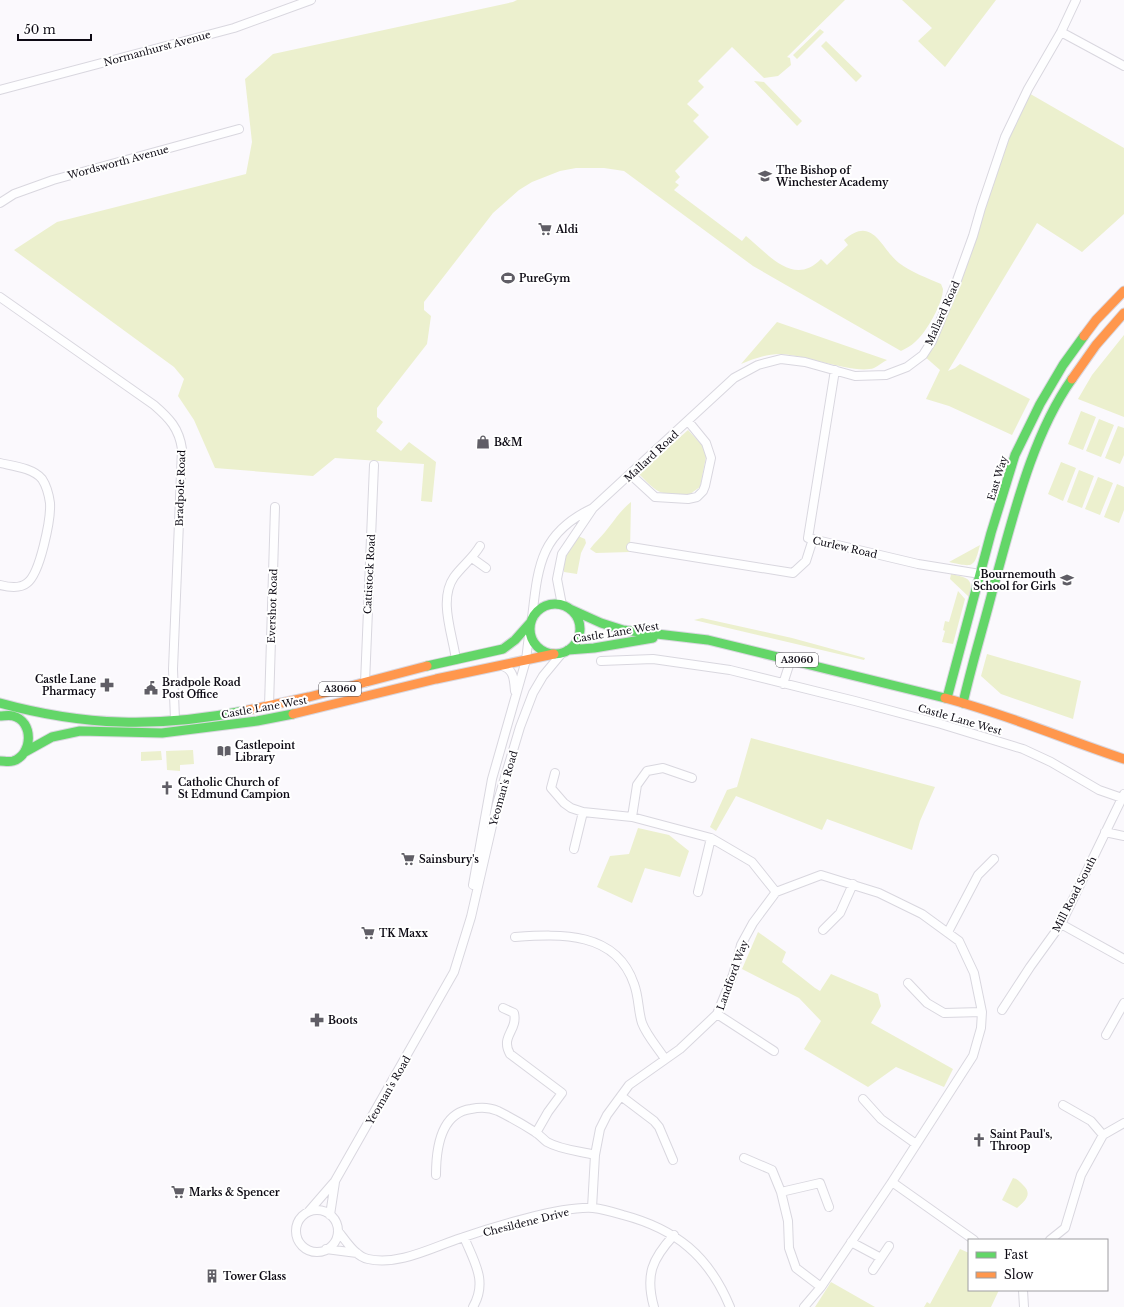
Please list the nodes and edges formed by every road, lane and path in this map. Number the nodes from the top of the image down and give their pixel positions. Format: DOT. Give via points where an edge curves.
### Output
graph roads {
  1 [pos="312,0"];
  2 [pos="1076,0"];
  3 [pos="1061,32"];
  4 [pos="1124,66"];
  5 [pos="0,90"];
  6 [pos="239,129"];
  7 [pos="0,203"];
  8 [pos="1124,291"];
  9 [pos="0,297"];
  10 [pos="1124,313"];
  11 [pos="835,370"];
  12 [pos="688,421"];
  13 [pos="0,463"];
  14 [pos="374,465"];
  15 [pos="630,474"];
  16 [pos="275,507"];
  17 [pos="593,508"];
  18 [pos="813,540"];
  19 [pos="480,546"];
  20 [pos="631,547"];
  21 [pos="472,558"];
  22 [pos="486,568"];
  23 [pos="980,574"];
  24 [pos="0,585"];
  25 [pos="566,607"];
  26 [pos="531,622"];
  27 [pos="666,635"];
  28 [pos="561,652"];
  29 [pos="791,659"];
  30 [pos="456,660"];
  31 [pos="526,660"];
  32 [pos="601,661"];
  33 [pos="502,666"];
  34 [pos="365,683"];
  35 [pos="784,684"];
  36 [pos="515,694"];
  37 [pos="947,698"];
  38 [pos="0,703"];
  39 [pos="963,703"];
  40 [pos="269,706"];
  41 [pos="33,712"];
  42 [pos="2,714"];
  43 [pos="16,717"];
  44 [pos="175,720"];
  45 [pos="25,752"];
  46 [pos="1124,758"];
  47 [pos="0,761"];
  48 [pos="555,773"];
  49 [pos="692,778"];
  50 [pos="1123,795"];
  51 [pos="582,812"];
  52 [pos="632,818"];
  53 [pos="1105,832"];
  54 [pos="1124,836"];
  55 [pos="711,838"];
  56 [pos="574,849"];
  57 [pos="994,859"];
  58 [pos="854,884"];
  59 [pos="698,892"];
  60 [pos="776,892"];
  61 [pos="1061,924"];
  62 [pos="823,930"];
  63 [pos="466,932"];
  64 [pos="948,932"];
  65 [pos="515,937"];
  66 [pos="1124,959"];
  67 [pos="908,983"];
  68 [pos="1124,1003"];
  69 [pos="503,1008"];
  70 [pos="1002,1010"];
  71 [pos="982,1012"];
  72 [pos="717,1014"];
  73 [pos="1106,1035"];
  74 [pos="774,1051"];
  75 [pos="665,1059"];
  76 [pos="621,1096"];
  77 [pos="863,1099"];
  78 [pos="1063,1105"];
  79 [pos="1124,1123"];
  80 [pos="536,1133"];
  81 [pos="1103,1135"];
  82 [pos="916,1144"];
  83 [pos="595,1155"];
  84 [pos="744,1158"];
  85 [pos="673,1160"];
  86 [pos="436,1175"];
  87 [pos="335,1181"];
  88 [pos="892,1182"];
  89 [pos="781,1192"];
  90 [pos="829,1207"];
  91 [pos="592,1208"];
  92 [pos="310,1211"];
  93 [pos="330,1214"];
  94 [pos="338,1231"];
  95 [pos="674,1235"];
  96 [pos="464,1237"];
  97 [pos="973,1239"];
  98 [pos="1051,1239"];
  99 [pos="851,1242"];
  100 [pos="889,1246"];
  101 [pos="326,1249"];
  102 [pos="357,1254"];
  103 [pos="881,1258"];
  104 [pos="873,1270"];
  105 [pos="821,1287"];
  106 [pos="1023,1291"];
  107 [pos="473,1307"];
  108 [pos="654,1307"];
  109 [pos="730,1307"];
  110 [pos="804,1307"];
  111 [pos="1024,1307"];
  1 -- 5 [label="street, Normanhurst Avenue" via="234,28"];
  2 -- 3 [label="street, Mallard Road"];
  3 -- 4 [label="street"];
  3 -- 11 [label="street, Mallard Road" via="1028,89 1005,137 974,236 932,341 923,355 907,367 886,375 855,376"];
  6 -- 7 [label="street, Wordsworth Avenue" via="53,180 14,194"];
  8 -- 23 [label="main road, East Way" via="1096,320 1062,365 1040,404 1016,455"];
  9 -- 44 [label="street, Bradpole Road" via="154,405 168,417 180,436 182,449 173,669"];
  10 -- 39 [label="main road" via="1096,345 1066,387 1039,440 1016,504"];
  11 -- 12 [label="street, Mallard Road" via="781,359 758,365 734,378"];
  11 -- 18 [label="street, Curlew Road" via="808,538"];
  12 -- 15 [label="street, Mallard Road"];
  12 -- 15 [label="street" via="706,443 711,458 703,491 697,497 661,498 648,492"];
  13 -- 24 [label="street" via="38,476 50,502 49,519 34,574 24,585"];
  14 -- 34 [label="street, Cattistock Road"];
  15 -- 17 [label="street, Mallard Road"];
  16 -- 40 [label="street, Evershot Road"];
  17 -- 25 [label="street, Mallard Road" via="562,554 557,579"];
  17 -- 26 [label="street, Mallard Road" via="575,518 560,531 547,548 536,578"];
  18 -- 20 [label="street" via="806,561 793,573"];
  18 -- 23 [label="street, Curlew Road" via="918,564"];
  19 -- 21 [label="street"];
  21 -- 22 [label="street"];
  21 -- 30 [label="street" via="454,577 446,594"];
  23 -- 37 [label="main road, East Way"];
  25 -- 26 [label="main road" via="548,605 542,608"];
  25 -- 27 [label="main road, Castle Lane West / A3060" via="607,626"];
  25 -- 28 [label="main road" via="579,622 580,630 574,645"];
  26 -- 28 [label="main road" via="530,635 539,649"];
  26 -- 30 [label="main road, Castle Lane West / A3060" via="503,649"];
  26 -- 31 [label="street, Yeoman's Road"];
  27 -- 28 [label="main road, Castle Lane West / A3060"];
  27 -- 29 [label="main road, Castle Lane West / A3060" via="708,640"];
  28 -- 31 [label="main road, Castle Lane West / A3060"];
  28 -- 63 [label="street, Yeoman's Road" via="540,682 520,727 497,804"];
  29 -- 35 [label="street"];
  29 -- 37 [label="main road, Castle Lane West / A3060"];
  30 -- 34 [label="main road, Castle Lane West / A3060"];
  31 -- 33 [label="main road, Castle Lane West / A3060"];
  31 -- 36 [label="street, Yeoman's Road"];
  32 -- 35 [label="street, Castle Lane West" via="653,659 730,670"];
  33 -- 36 [label="street, Yeoman's Road" via="507,667 513,675"];
  33 -- 45 [label="main road, Castle Lane West / A3060" via="257,721 162,733 62,733"];
  34 -- 40 [label="main road, Castle Lane West / A3060"];
  35 -- 50 [label="street, Castle Lane West" via="941,724 1023,749 1099,790"];
  36 -- 63 [label="street, Yeoman's Road" via="492,779"];
  37 -- 39 [label="main road, Castle Lane West / A3060"];
  38 -- 41 [label="main road, Castle Lane West / A3060"];
  39 -- 46 [label="main road, Castle Lane West / A3060" via="1000,713 1068,740"];
  40 -- 44 [label="main road, Castle Lane West / A3060"];
  41 -- 43 [label="main road, Castle Lane West / A3060"];
  41 -- 44 [label="main road, Castle Lane West / A3060" via="103,722"];
  42 -- 43 [label="main road"];
  43 -- 45 [label="main road" via="29,732"];
  45 -- 47 [label="main road, Castle Lane West" via="10,762"];
  48 -- 51 [label="street" via="551,788 564,803"];
  49 -- 52 [label="street" via="664,768 647,771 637,785"];
  50 -- 53 [label="street, Mill Road South"];
  51 -- 52 [label="street"];
  51 -- 56 [label="street"];
  52 -- 55 [label="street"];
  53 -- 54 [label="street"];
  53 -- 61 [label="street, Mill Road South"];
  55 -- 59 [label="street"];
  55 -- 60 [label="street" via="752,862"];
  57 -- 64 [label="street" via="978,875"];
  58 -- 60 [label="street" via="821,875"];
  58 -- 62 [label="street" via="840,913"];
  58 -- 64 [label="street" via="922,914"];
  60 -- 72 [label="street, Landford Way" via="753,923 741,945 733,975"];
  61 -- 66 [label="street"];
  61 -- 70 [label="street, Mill Road South"];
  63 -- 87 [label="street, Yeoman's Road" via="454,972"];
  64 -- 71 [label="street" via="959,941 974,973"];
  65 -- 75 [label="street" via="580,937 601,945 610,952 623,964 632,978 642,1023"];
  67 -- 71 [label="street" via="927,1003 944,1013"];
  68 -- 73 [label="street"];
  69 -- 80 [label="street" via="514,1013 516,1019 506,1040 510,1054 562,1093"];
  71 -- 82 [label="street" via="981,1028 973,1056"];
  72 -- 74 [label="street"];
  72 -- 75 [label="street, Landford Way" via="685,1045"];
  75 -- 76 [label="street, Landford Way" via="629,1085"];
  76 -- 83 [label="street, Landford Way" via="600,1129"];
  76 -- 85 [label="street" via="657,1124"];
  77 -- 82 [label="street" via="881,1119"];
  78 -- 81 [label="street" via="1091,1120"];
  79 -- 81 [label="street"];
  80 -- 83 [label="street" via="548,1142 564,1148"];
  80 -- 86 [label="street" via="490,1108 473,1108 458,1112 447,1123 437,1147"];
  81 -- 98 [label="street" via="1081,1175 1064,1228"];
  82 -- 88 [label="street"];
  83 -- 91 [label="street, Landford Way"];
  84 -- 89 [label="street" via="772,1170"];
  87 -- 92 [label="street, Yeoman's Road"];
  87 -- 93 [label="street, Yeoman's Road"];
  88 -- 97 [label="street"];
  88 -- 99 [label="street"];
  89 -- 90 [label="street" via="820,1183"];
  89 -- 105 [label="street" via="788,1221 789,1248 796,1268"];
  91 -- 95 [label="street, Chesildene Drive" via="639,1219"];
  91 -- 96 [label="street, Chesildene Drive" via="548,1214"];
  92 -- 93 [label="street"];
  92 -- 101 [label="street" via="303,1215 297,1224 297,1237 309,1250"];
  93 -- 94 [label="street" via="336,1222"];
  94 -- 101 [label="street" via="334,1242"];
  94 -- 102 [label="street"];
  95 -- 108 [label="street" via="659,1252 651,1270 650,1292"];
  95 -- 109 [label="street, Chesildene Drive" via="704,1260"];
  96 -- 102 [label="street, Chesildene Drive" via="401,1258 383,1261 367,1259"];
  96 -- 107 [label="street" via="480,1275 479,1297"];
  99 -- 103 [label="street"];
  99 -- 105 [label="street"];
  100 -- 103 [label="street"];
  101 -- 102 [label="street, Chesildene Drive"];
  103 -- 104 [label="street"];
  105 -- 110 [label="street"];
  106 -- 111 [label="street"];
}
